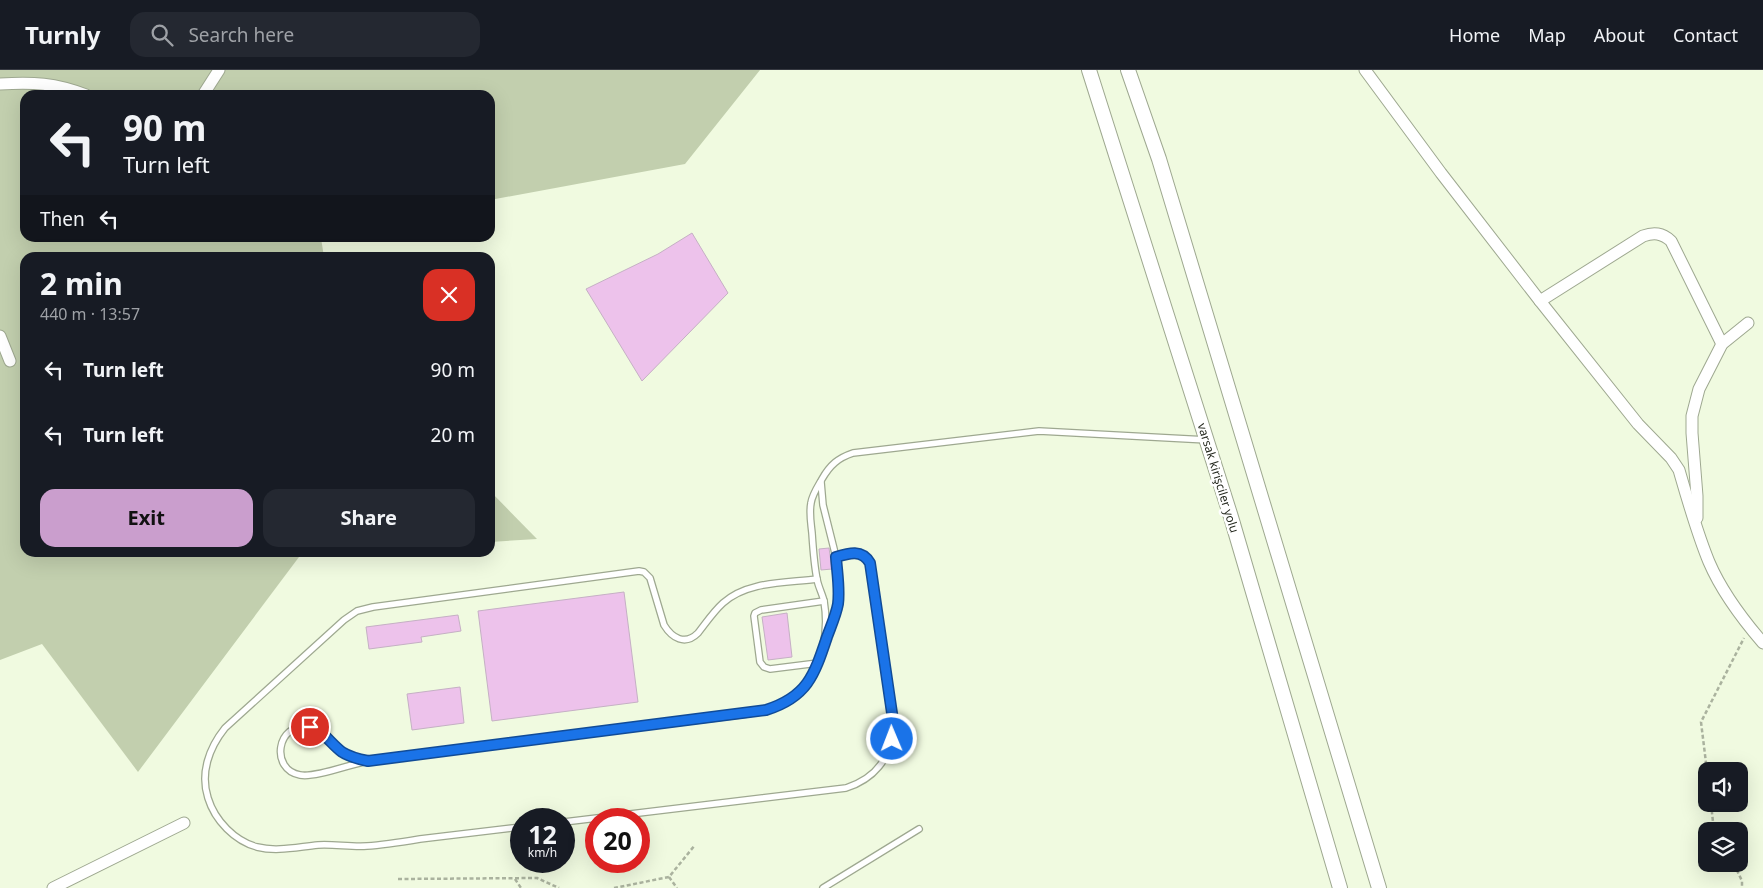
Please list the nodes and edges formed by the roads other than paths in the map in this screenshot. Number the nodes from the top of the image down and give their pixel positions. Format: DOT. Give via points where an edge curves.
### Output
graph roads {
  1 [pos="219,70"];
  2 [pos="1090,70"];
  3 [pos="1128,70"];
  4 [pos="1365,70"];
  5 [pos="0,84"];
  6 [pos="73,90"];
  7 [pos="206,90"];
  8 [pos="1540,301"];
  9 [pos="1748,323"];
  10 [pos="0,336"];
  11 [pos="1722,344"];
  12 [pos="10,361"];
  13 [pos="1207,440"];
  14 [pos="821,481"];
  15 [pos="1697,527"];
  16 [pos="836,557"];
  17 [pos="817,579"];
  18 [pos="824,601"];
  19 [pos="826,641"];
  20 [pos="1763,643"];
  21 [pos="818,663"];
  22 [pos="368,761"];
  23 [pos="575,821"];
  24 [pos="184,823"];
  25 [pos="510,828"];
  26 [pos="919,829"];
  27 [pos="53,888"];
  28 [pos="823,888"];
  29 [pos="1340,888"];
  30 [pos="1379,888"];
  1 -- 7 [label="street"];
  2 -- 13 [label="street, varsak kirişciler yolu"];
  3 -- 30 [label="street" via="1159,159"];
  4 -- 8 [label="street"];
  5 -- 6 [label="street" via="38,83"];
  8 -- 11 [label="street" via="1643,236 1661,234 1671,241"];
  8 -- 15 [label="street" via="1638,424 1671,458 1679,470"];
  9 -- 11 [label="street"];
  10 -- 12 [label="street"];
  11 -- 15 [label="street" via="1699,389 1692,416"];
  13 -- 14 [label="lane" via="1039,430 853,453 833,463"];
  13 -- 29 [label="street, varsak kirişciler yolu"];
  14 -- 16 [label="lane" via="823,505"];
  14 -- 17 [label="lane" via="812,498 810,511"];
  15 -- 20 [label="street" via="1710,564 1749,627"];
  16 -- 19 [label="lane" via="838,606"];
  16 -- 23 [label="lane" via="858,554 870,563 893,725 887,756 876,771 846,788"];
  17 -- 18 [label="lane"];
  17 -- 25 [label="lane" via="742,591 724,602 698,634 687,640 675,637 667,630 650,578 639,571 357,610 225,728 212,747 206,767 208,800 218,819 240,839 256,847 367,846"];
  18 -- 19 [label="lane"];
  18 -- 21 [label="lane" via="760,610 754,616 760,662 764,667"];
  19 -- 21 [label="lane"];
  21 -- 22 [label="lane" via="802,690 780,706 766,710"];
  22 -- 22 [label="lane" via="300,775 283,763 281,745 288,733 310,727 347,755"];
  24 -- 27 [label="street"];
  26 -- 28 [label="lane"];
}
